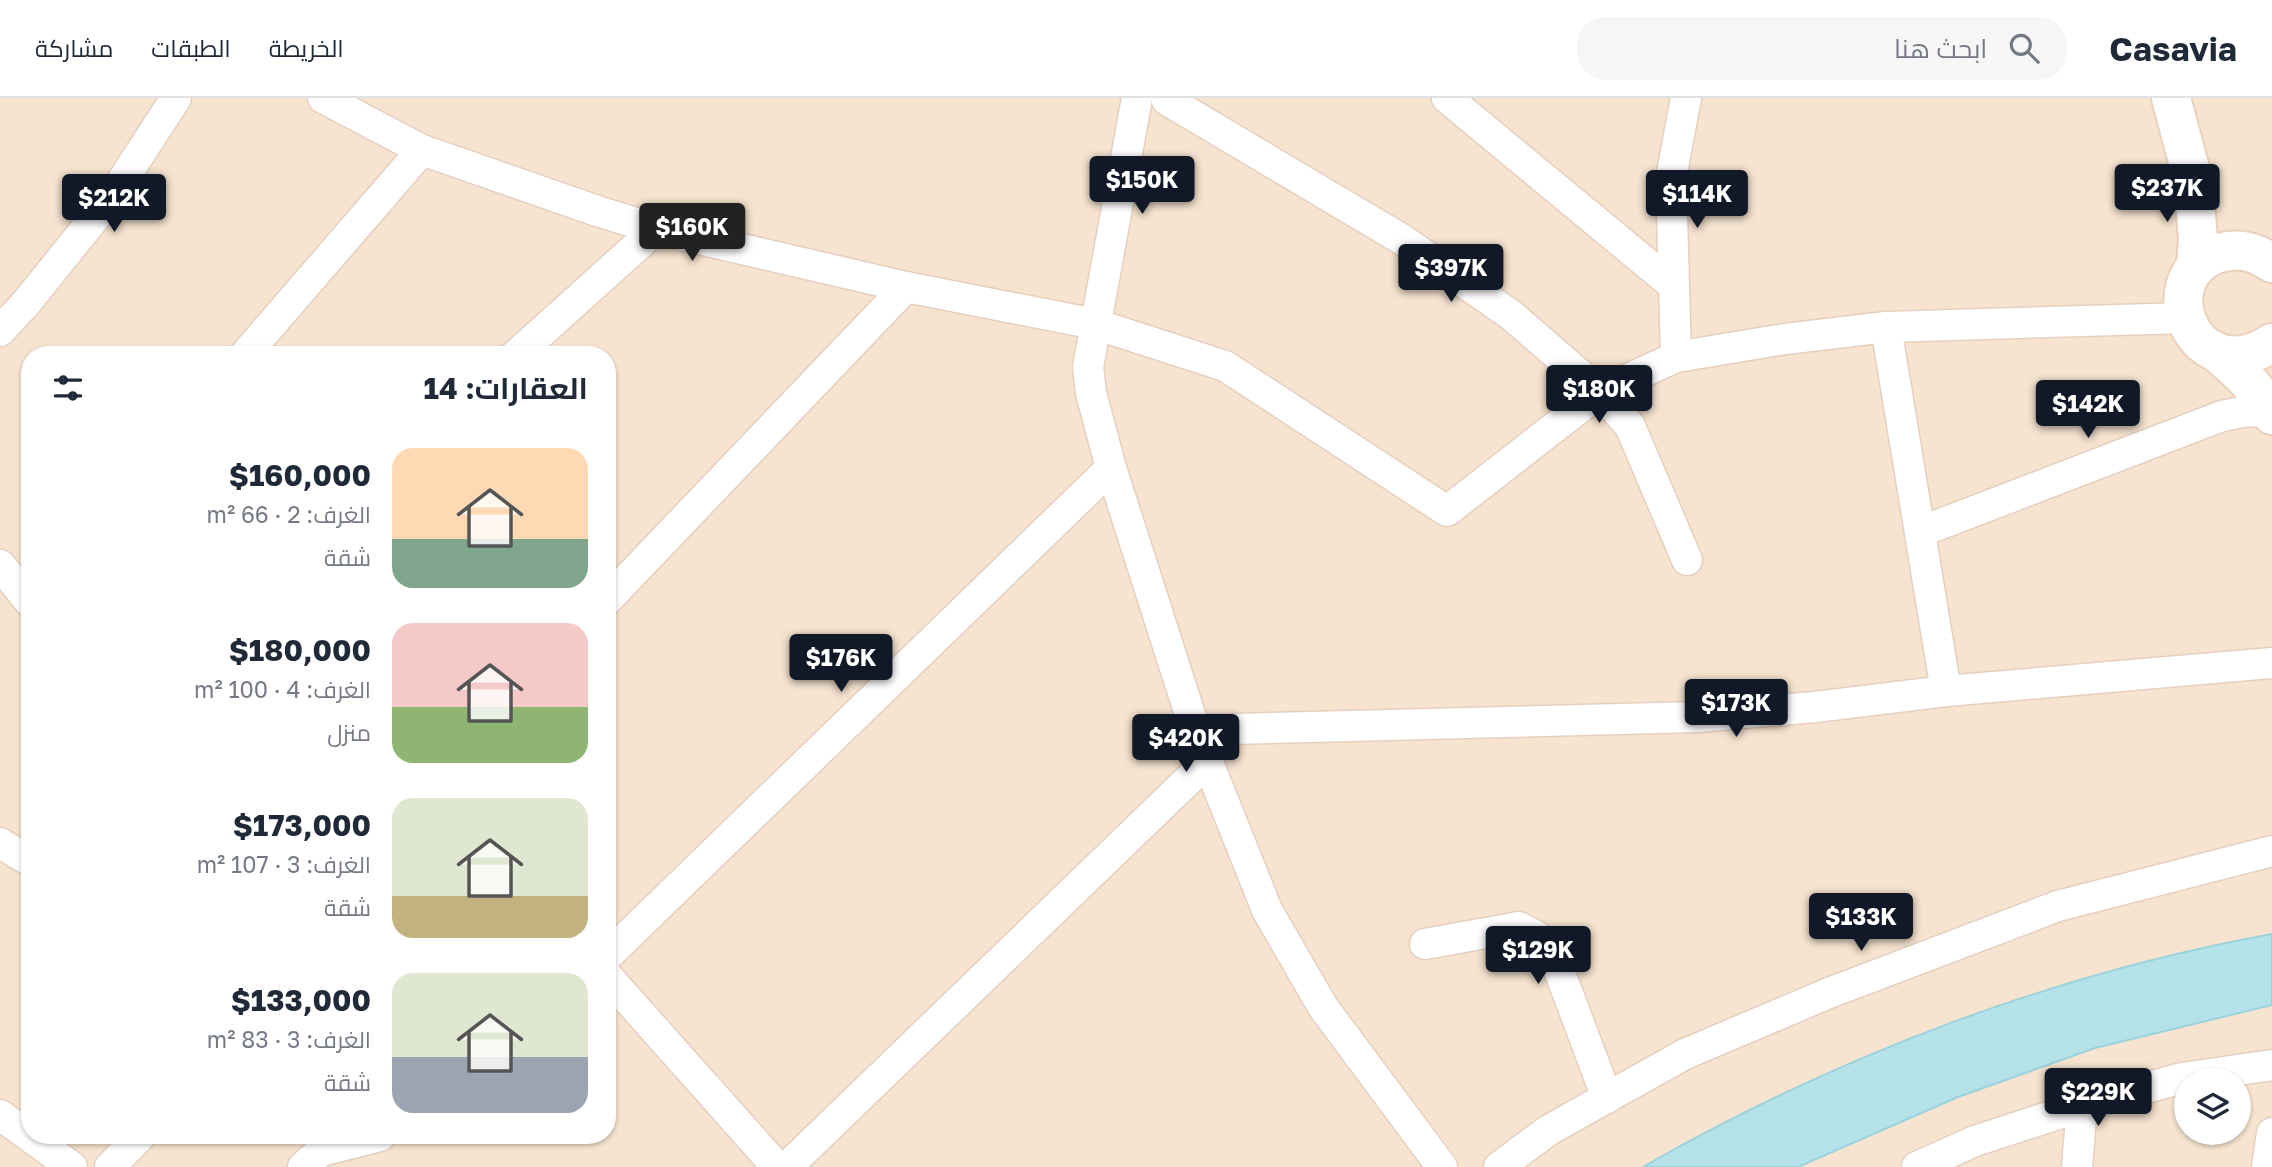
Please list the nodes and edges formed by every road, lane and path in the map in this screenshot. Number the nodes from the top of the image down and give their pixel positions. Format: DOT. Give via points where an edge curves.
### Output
graph roads {
  1 [pos="176,98"];
  2 [pos="323,98"];
  3 [pos="1137,98"];
  4 [pos="1447,98"];
  5 [pos="2171,98"];
  6 [pos="1169,99"];
  7 [pos="1677,103"];
  8 [pos="373,109"];
  9 [pos="1131,136"];
  10 [pos="422,150"];
  11 [pos="2193,180"];
  12 [pos="656,229"];
  13 [pos="2259,257"];
  14 [pos="2196,267"];
  15 [pos="1673,285"];
  16 [pos="906,287"];
  17 [pos="2185,318"];
  18 [pos="1094,324"];
  19 [pos="1885,327"];
  20 [pos="0,331"];
  21 [pos="2272,343"];
  22 [pos="253,346"];
  23 [pos="526,346"];
  24 [pos="2215,351"];
  25 [pos="1676,357"];
  26 [pos="1600,392"];
  27 [pos="2272,403"];
  28 [pos="1111,468"];
  29 [pos="1920,532"];
  30 [pos="1687,559"];
  31 [pos="0,565"];
  32 [pos="21,591"];
  33 [pos="616,591"];
  34 [pos="2272,663"];
  35 [pos="1947,691"];
  36 [pos="1195,730"];
  37 [pos="1208,761"];
  38 [pos="0,842"];
  39 [pos="2272,851"];
  40 [pos="21,855"];
  41 [pos="1425,944"];
  42 [pos="616,947"];
  43 [pos="616,986"];
  44 [pos="2272,1065"];
  45 [pos="1607,1098"];
  46 [pos="2082,1105"];
  47 [pos="0,1115"];
  48 [pos="21,1130"];
  49 [pos="2272,1133"];
  50 [pos="40,1144"];
  51 [pos="132,1144"];
  52 [pos="353,1144"];
  53 [pos="317,1155"];
  54 [pos="72,1167"];
  55 [pos="110,1167"];
  56 [pos="777,1167"];
  57 [pos="787,1167"];
  58 [pos="1442,1167"];
  59 [pos="1499,1167"];
  60 [pos="1917,1167"];
  61 [pos="2077,1167"];
  62 [pos="2267,1167"];
  1 -- 20 [label="street" via="113,195"];
  2 -- 8 [label="street"];
  3 -- 9 [label="street"];
  4 -- 15 [label="street"];
  5 -- 11 [label="street"];
  6 -- 9 [label="street"];
  6 -- 26 [label="street" via="1404,240 1511,315"];
  7 -- 15 [label="street" via="1671,178"];
  8 -- 10 [label="street"];
  9 -- 18 [label="street"];
  10 -- 12 [label="street"];
  10 -- 22 [label="street"];
  11 -- 13 [label="street" via="2226,229"];
  11 -- 14 [label="street"];
  12 -- 16 [label="street"];
  12 -- 23 [label="street"];
  13 -- 14 [label="street" via="2228,250"];
  14 -- 17 [label="street" via="2183,300"];
  15 -- 25 [label="street"];
  16 -- 18 [label="street"];
  16 -- 33 [label="street"];
  17 -- 19 [label="street"];
  17 -- 24 [label="street" via="2192,332"];
  18 -- 26 [label="street" via="1225,366 1447,511"];
  18 -- 28 [label="street" via="1088,367 1091,393"];
  19 -- 25 [label="street"];
  19 -- 29 [label="street"];
  21 -- 24 [label="street" via="2245,355"];
  24 -- 27 [label="street"];
  25 -- 26 [label="street"];
  26 -- 30 [label="street" via="1630,426"];
  27 -- 29 [label="street" via="2222,416"];
  28 -- 36 [label="street"];
  28 -- 42 [label="street"];
  29 -- 35 [label="street"];
  31 -- 32 [label="street"];
  34 -- 35 [label="street"];
  35 -- 36 [label="street" via="1698,717"];
  36 -- 37 [label="street"];
  37 -- 57 [label="street"];
  37 -- 58 [label="street" via="1266,910 1323,1007"];
  38 -- 40 [label="street"];
  39 -- 45 [label="street" via="2058,906 1829,993 1685,1054"];
  41 -- 45 [label="street" via="1519,927 1538,937 1556,962"];
  43 -- 56 [label="street"];
  44 -- 46 [label="street" via="2182,1078"];
  45 -- 59 [label="street" via="1549,1130"];
  46 -- 60 [label="street" via="1975,1141"];
  46 -- 61 [label="street"];
  47 -- 48 [label="street"];
  49 -- 62 [label="street"];
  50 -- 54 [label="street"];
  51 -- 55 [label="street"];
  52 -- 53 [label="street"];
}
